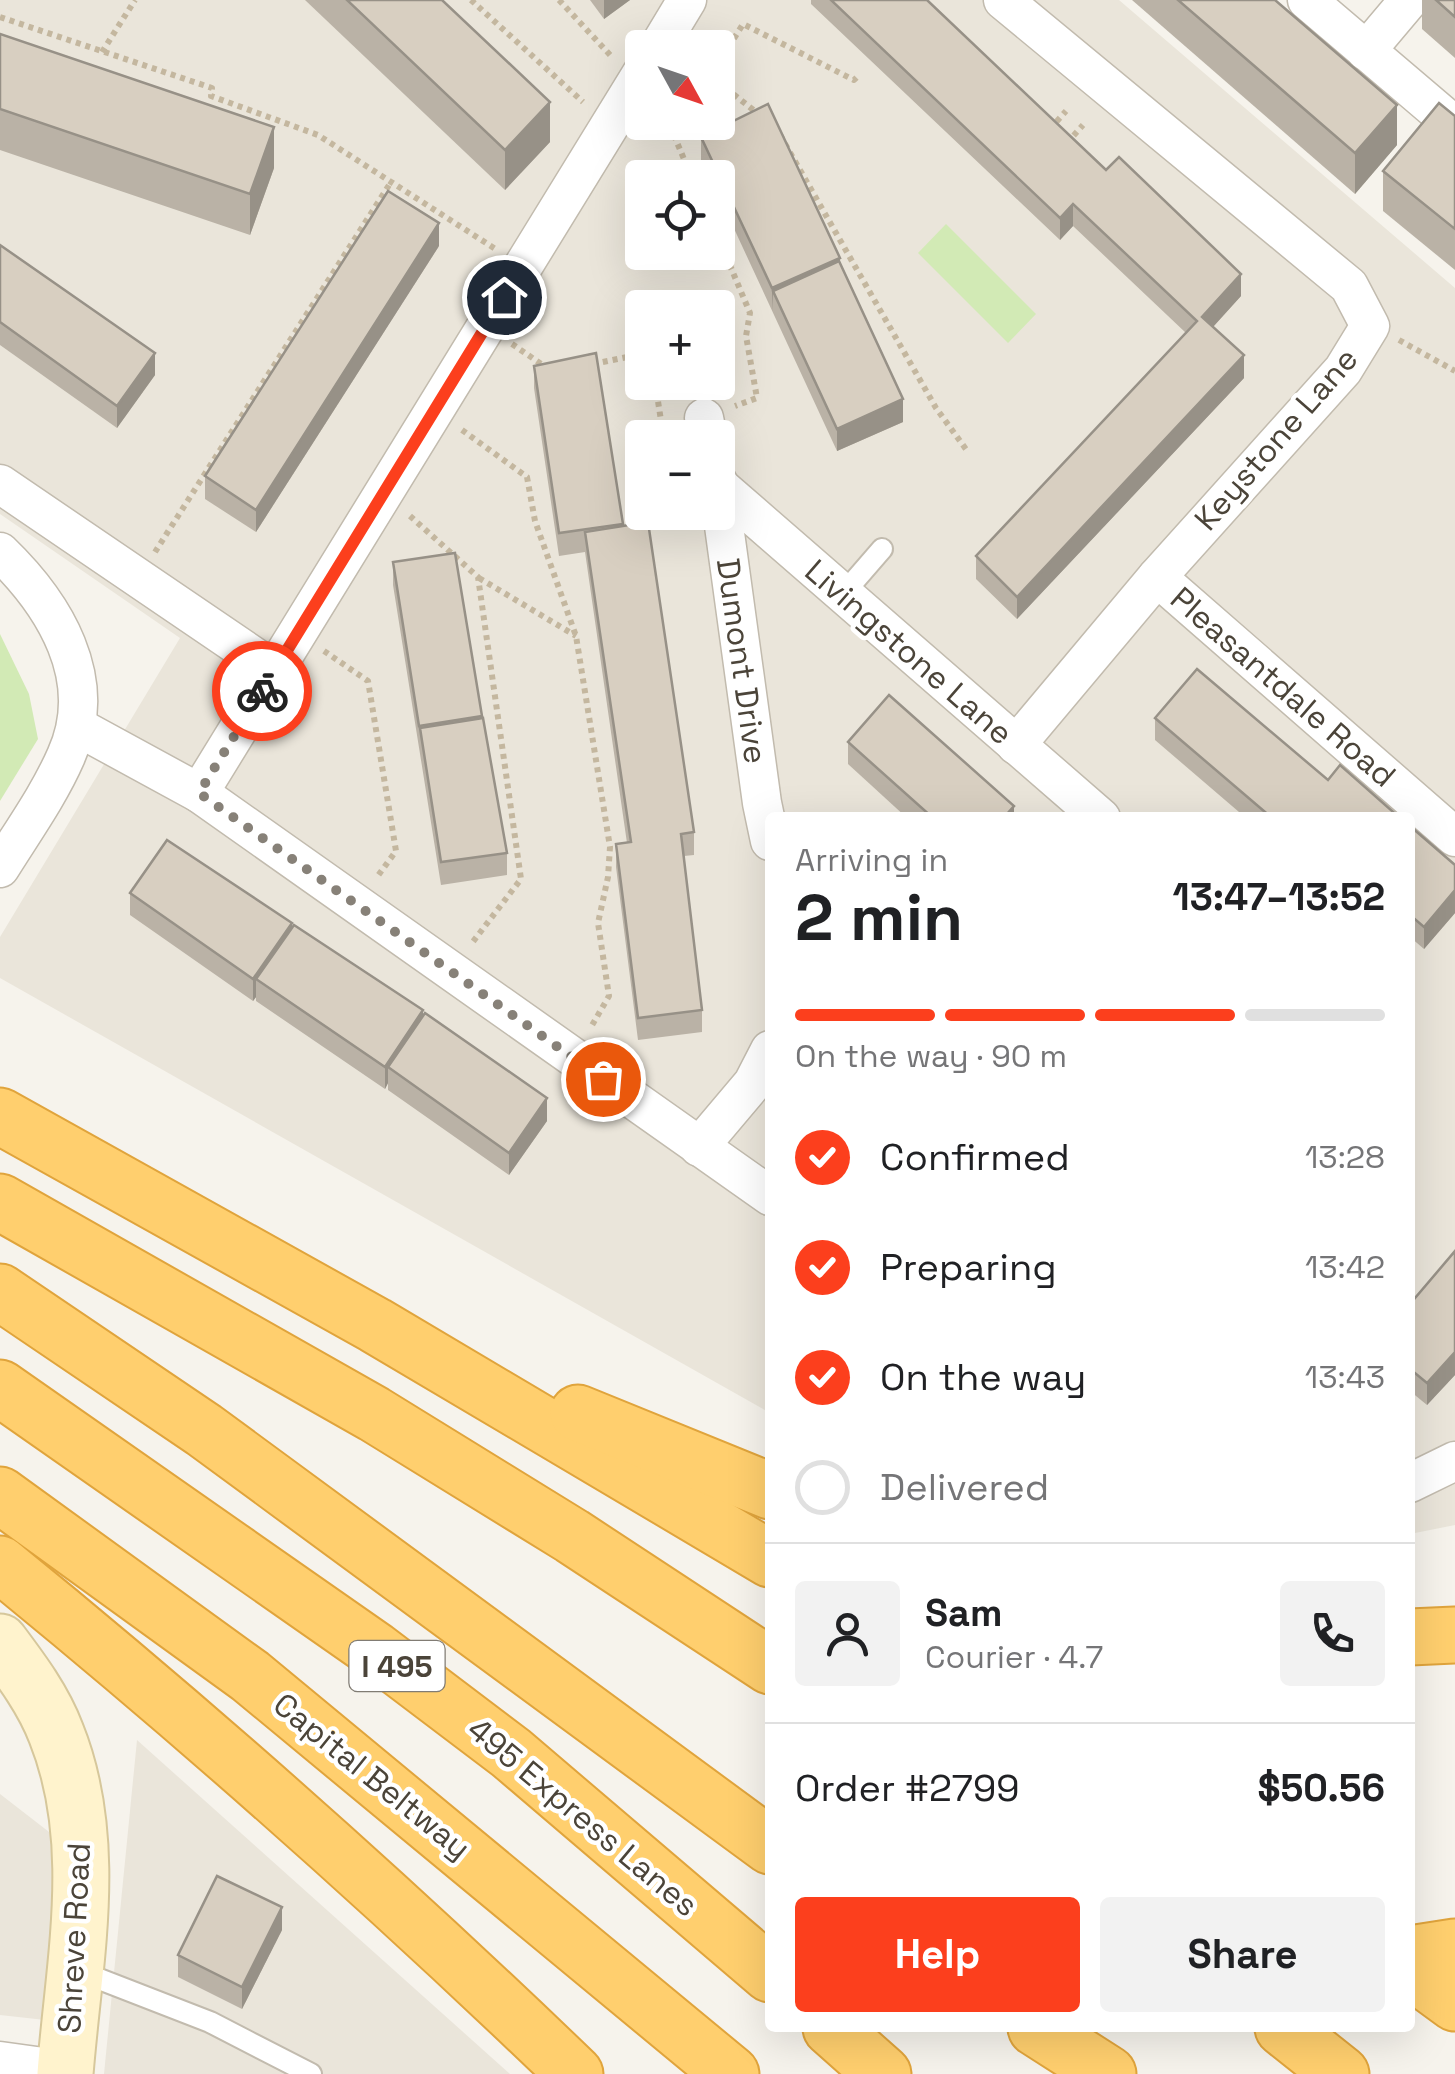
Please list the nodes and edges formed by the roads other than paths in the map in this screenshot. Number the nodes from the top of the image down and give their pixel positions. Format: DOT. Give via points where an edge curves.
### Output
graph roads {
  1 [pos="688,0"];
  2 [pos="1003,0"];
  3 [pos="1307,0"];
  4 [pos="1408,0"];
  5 [pos="669,30"];
  6 [pos="1366,51"];
  7 [pos="625,102"];
  8 [pos="1455,126"];
  9 [pos="0,484"];
  10 [pos="735,499"];
  11 [pos="724,530"];
  12 [pos="882,549"];
  13 [pos="0,552"];
  14 [pos="1156,577"];
  15 [pos="843,594"];
  16 [pos="275,671"];
  17 [pos="76,726"];
  18 [pos="1016,745"];
  19 [pos="199,793"];
  20 [pos="1094,812"];
  21 [pos="765,817"];
  22 [pos="1455,837"];
  23 [pos="0,868"];
  24 [pos="765,1061"];
  25 [pos="0,1116"];
  26 [pos="698,1147"];
  27 [pos="765,1193"];
  28 [pos="0,1202"];
  29 [pos="0,1292"];
  30 [pos="375,1324"];
  31 [pos="0,1388"];
  32 [pos="1455,1462"];
  33 [pos="1415,1480"];
  34 [pos="765,1489"];
  35 [pos="0,1495"];
  36 [pos="765,1556"];
  37 [pos="0,1564"];
  38 [pos="1455,1636"];
  39 [pos="1415,1637"];
  40 [pos="0,1642"];
  41 [pos="765,1663"];
  42 [pos="678,1778"];
  43 [pos="765,1833"];
  44 [pos="765,1842"];
  45 [pos="1455,1947"];
  46 [pos="1415,1953"];
  47 [pos="74,1969"];
  48 [pos="765,1970"];
  49 [pos="1415,1974"];
  50 [pos="1455,2003"];
  51 [pos="836,2032"];
  52 [pos="1042,2032"];
  53 [pos="1288,2032"];
  54 [pos="0,2061"];
  55 [pos="65,2072"];
  56 [pos="311,2074"];
  57 [pos="575,2074"];
  58 [pos="731,2074"];
  59 [pos="884,2074"];
  60 [pos="1108,2074"];
  61 [pos="1342,2074"];
  1 -- 5 [label="street"];
  2 -- 14 [label="street, Keystone Lane" via="1350,286 1370,326 1343,370"];
  3 -- 6 [label="street"];
  4 -- 6 [label="street"];
  6 -- 8 [label="street"];
  7 -- 16 [label="street"];
  9 -- 16 [label="street"];
  10 -- 15 [label="street, Livingstone Lane"];
  11 -- 21 [label="street, Dumont Drive"];
  12 -- 15 [label="lane"];
  13 -- 17 [label="street" via="32,582 56,620 72,658"];
  14 -- 18 [label="street, Keystone Lane"];
  14 -- 22 [label="street, Pleasantdale Road"];
  15 -- 18 [label="street, Livingstone Lane"];
  16 -- 19 [label="street"];
  17 -- 19 [label="street"];
  17 -- 23 [label="street" via="51,786"];
  18 -- 20 [label="street, Livingstone Lane"];
  19 -- 26 [label="street"];
  24 -- 26 [label="street" via="754,1084"];
  25 -- 30 [label="highway"];
  26 -- 27 [label="street"];
  28 -- 41 [label="highway" via="390,1424"];
  29 -- 42 [label="highway" via="204,1430"];
  30 -- 34 [label="highway"];
  30 -- 36 [label="highway"];
  31 -- 48 [label="highway, 495 Express Lanes / I 495" via="511,1753"];
  32 -- 33 [label="street"];
  35 -- 58 [label="highway, Capital Beltway" via="265,1688"];
  37 -- 57 [label="highway" via="154,1689 426,1930"];
  38 -- 39 [label="highway"];
  40 -- 47 [label="main road, Shreve Road" via="56,1730 72,1780 82,1878"];
  42 -- 43 [label="highway"];
  42 -- 44 [label="highway"];
  45 -- 46 [label="highway"];
  47 -- 55 [label="main road, Shreve Road"];
  47 -- 56 [label="lane" via="210,2022"];
  49 -- 50 [label="highway"];
  51 -- 59 [label="highway"];
  52 -- 60 [label="highway"];
  53 -- 61 [label="highway"];
  54 -- 55 [label="street"];
}
